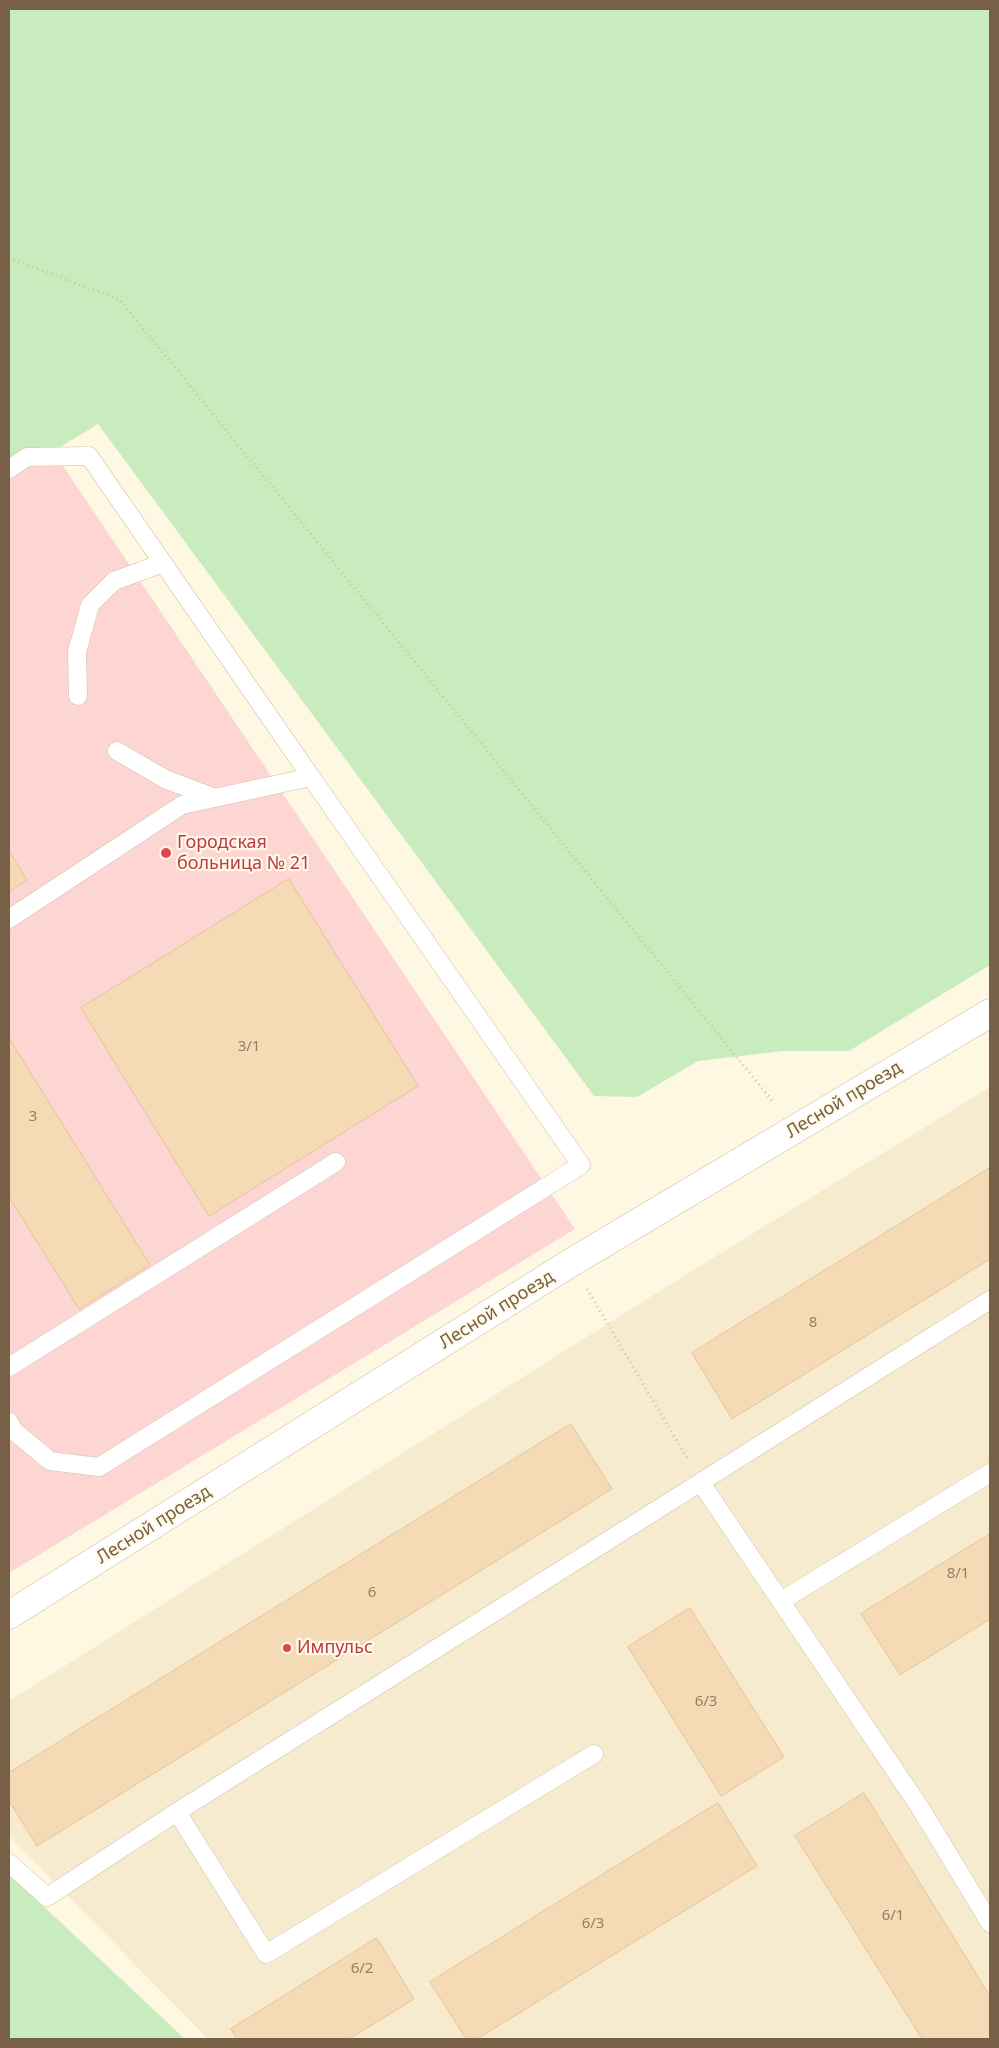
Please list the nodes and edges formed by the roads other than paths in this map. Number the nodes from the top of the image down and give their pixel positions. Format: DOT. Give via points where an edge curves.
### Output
graph roads {
  1 [pos="9,469"];
  2 [pos="163,563"];
  3 [pos="78,696"];
  4 [pos="117,751"];
  5 [pos="311,777"];
  6 [pos="215,798"];
  7 [pos="9,919"];
  8 [pos="990,1013"];
  9 [pos="336,1162"];
  10 [pos="990,1300"];
  11 [pos="9,1367"];
  12 [pos="9,1422"];
  13 [pos="990,1473"];
  14 [pos="701,1483"];
  15 [pos="781,1601"];
  16 [pos="9,1615"];
  17 [pos="594,1754"];
  18 [pos="177,1812"];
  19 [pos="9,1863"];
  20 [pos="990,1923"];
  1 -- 2 [label="lane" via="27,457 89,456"];
  2 -- 3 [label="lane" via="114,582 90,605 77,652"];
  2 -- 5 [label="lane"];
  4 -- 6 [label="lane" via="165,779"];
  5 -- 6 [label="lane"];
  5 -- 12 [label="lane" via="581,1165 99,1467 50,1461 14,1431"];
  6 -- 7 [label="lane" via="182,806"];
  8 -- 16 [label="street, Лесной проезд" via="572,1262"];
  9 -- 11 [label="lane"];
  10 -- 14 [label="lane"];
  13 -- 15 [label="lane"];
  14 -- 15 [label="lane"];
  14 -- 18 [label="lane"];
  15 -- 20 [label="lane" via="919,1806"];
  17 -- 18 [label="lane" via="266,1954"];
  18 -- 19 [label="lane" via="47,1897"];
}
